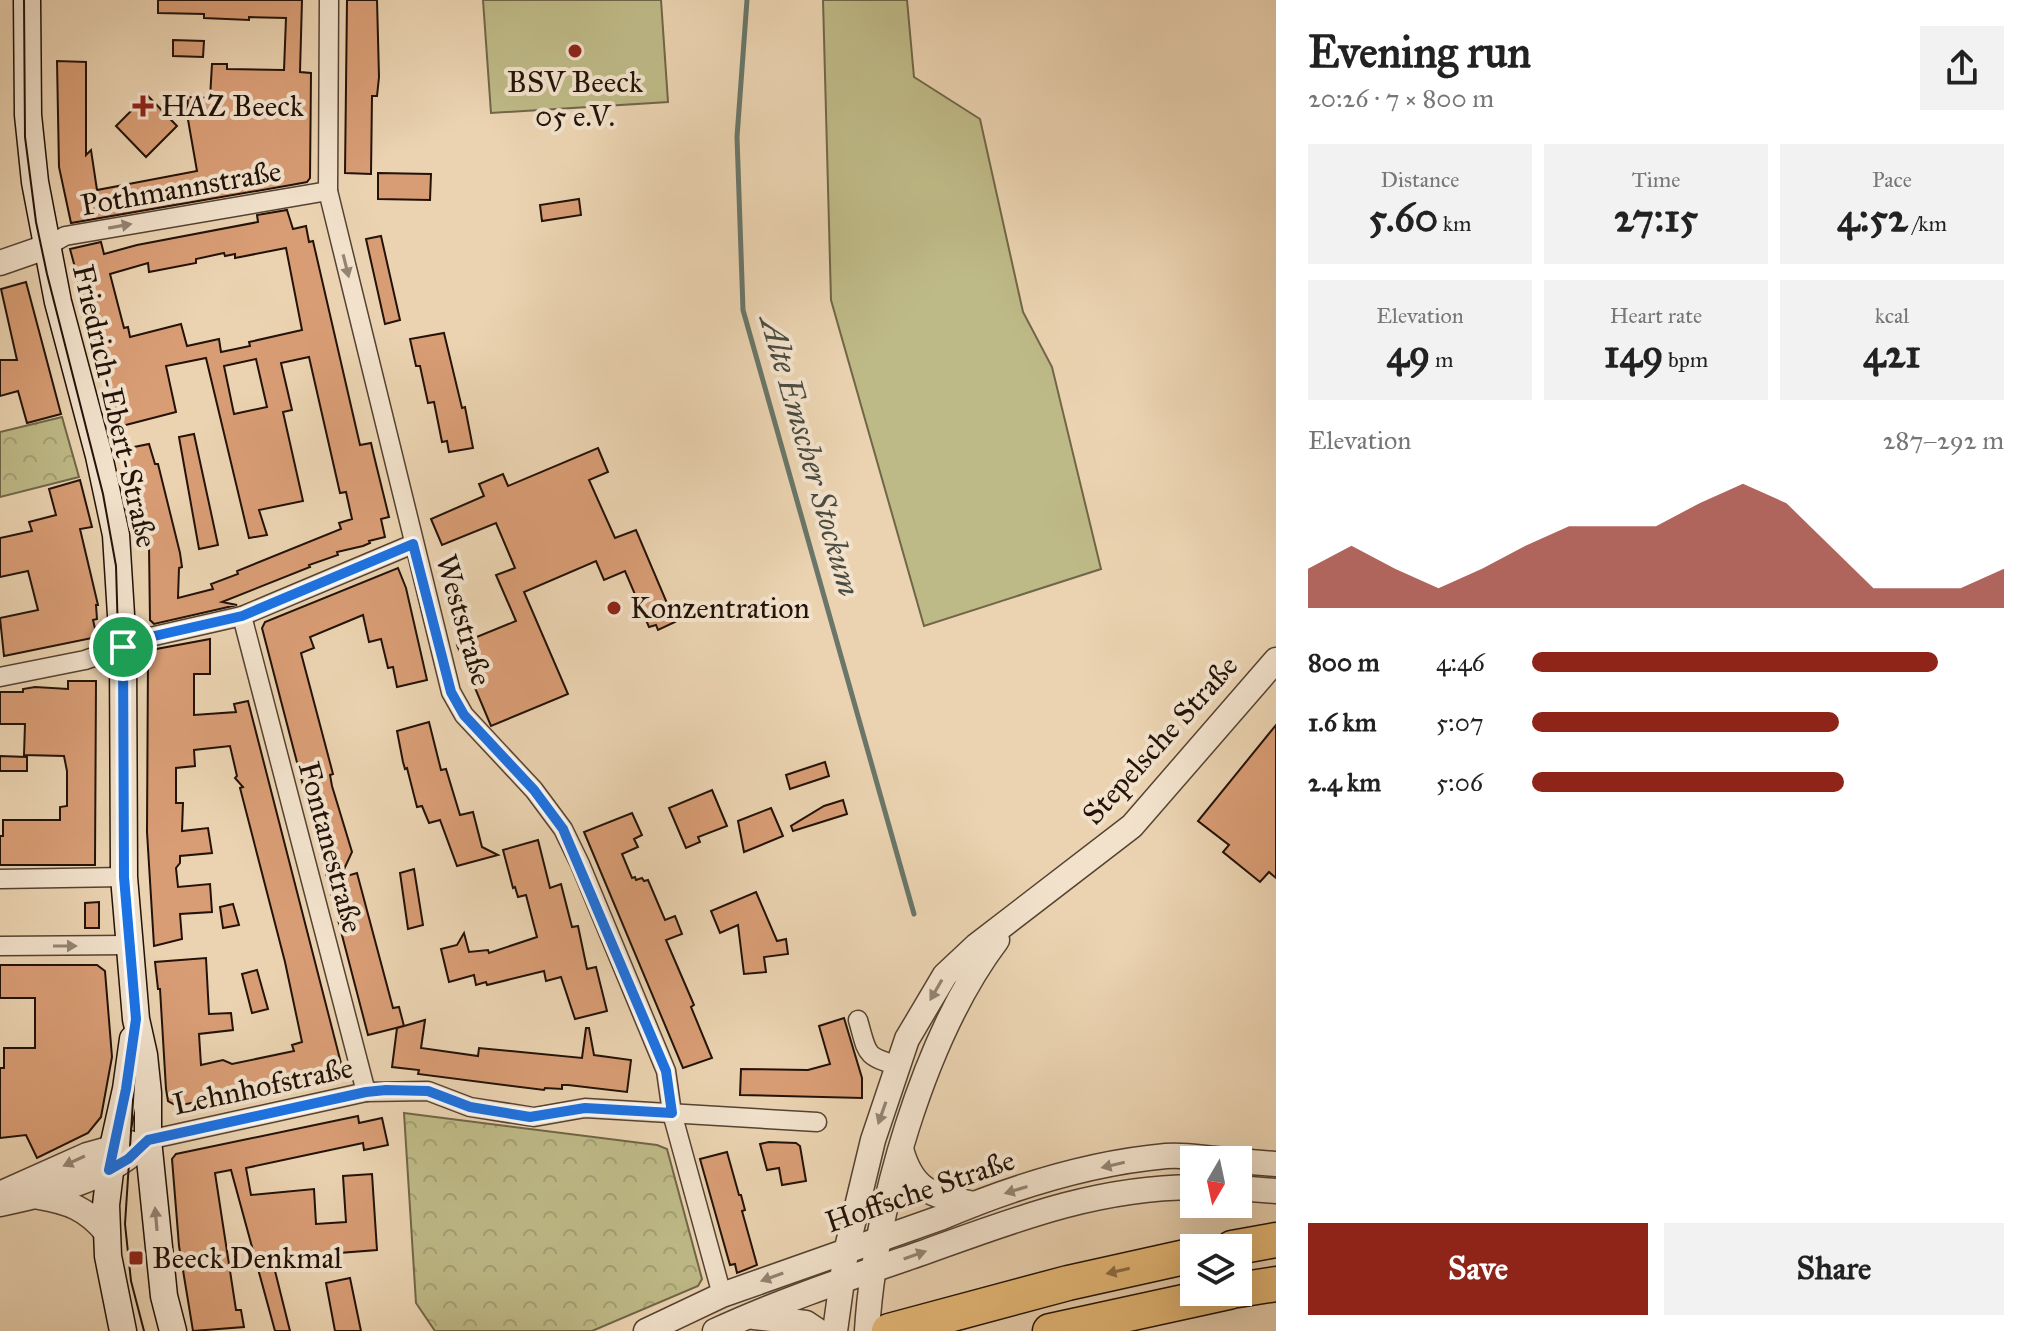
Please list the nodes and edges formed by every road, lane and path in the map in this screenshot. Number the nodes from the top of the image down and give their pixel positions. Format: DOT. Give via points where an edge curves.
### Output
graph roads {
  1 [pos="27,0"];
  2 [pos="329,0"];
  3 [pos="328,191"];
  4 [pos="46,247"];
  5 [pos="0,263"];
  6 [pos="413,544"];
  7 [pos="242,616"];
  8 [pos="123,647"];
  9 [pos="1276,660"];
  10 [pos="0,677"];
  11 [pos="124,877"];
  12 [pos="0,879"];
  13 [pos="1013,919"];
  14 [pos="129,945"];
  15 [pos="0,946"];
  16 [pos="136,1019"];
  17 [pos="858,1020"];
  18 [pos="898,1066"];
  19 [pos="366,1092"];
  20 [pos="672,1113"];
  21 [pos="817,1122"];
  22 [pos="148,1140"];
  23 [pos="901,1149"];
  24 [pos="1169,1156"];
  25 [pos="1180,1157"];
  26 [pos="111,1159"];
  27 [pos="1252,1162"];
  28 [pos="1276,1164"];
  29 [pos="1180,1180"];
  30 [pos="1180,1187"];
  31 [pos="1252,1189"];
  32 [pos="1276,1191"];
  33 [pos="0,1193"];
  34 [pos="37,1197"];
  35 [pos="0,1204"];
  36 [pos="974,1204"];
  37 [pos="106,1232"];
  38 [pos="1276,1240"];
  39 [pos="878,1241"];
  40 [pos="1252,1244"];
  41 [pos="846,1252"];
  42 [pos="1180,1258"];
  43 [pos="874,1269"];
  44 [pos="841,1281"];
  45 [pos="1276,1284"];
  46 [pos="1252,1288"];
  47 [pos="722,1295"];
  48 [pos="1180,1303"];
  49 [pos="748,1316"];
  50 [pos="123,1331"];
  51 [pos="173,1331"];
  52 [pos="646,1331"];
  53 [pos="715,1331"];
  54 [pos="818,1331"];
  55 [pos="835,1331"];
  56 [pos="867,1331"];
  57 [pos="889,1331"];
  58 [pos="1050,1331"];
  1 -- 4 [label="main road, Friedrich-Ebert-Straße" via="28,115"];
  2 -- 3 [label="street, Weststraße"];
  4 -- 3 [label="street, Pothmannstraße, one-way" via="65,236"];
  3 -- 6 [label="street, Weststraße, one-way"];
  4 -- 5 [label="street"];
  4 -- 8 [label="main road, Friedrich-Ebert-Straße" via="114,523"];
  6 -- 7 [label="street"];
  6 -- 20 [label="street, Weststraße" via="451,692 464,715 563,829 666,1071"];
  7 -- 8 [label="street"];
  7 -- 19 [label="street, Fontanestraße"];
  8 -- 10 [label="street"];
  8 -- 11 [label="main road, Friedrich-Ebert-Straße"];
  9 -- 13 [label="street, Stepelsche Straße" via="1132,826"];
  11 -- 12 [label="street"];
  11 -- 14 [label="main road, Friedrich-Ebert-Straße"];
  13 -- 18 [label="street, Stepelsche Straße, one-way" via="945,975 907,1039"];
  13 -- 23 [label="street, Stepelsche Straße" via="965,992 933,1058"];
  15 -- 14 [label="street, one-way"];
  14 -- 16 [label="main road, Friedrich-Ebert-Straße"];
  16 -- 22 [label="main road, Friedrich-Ebert-Straße" via="145,1067"];
  16 -- 26 [label="main road, Friedrich-Ebert-Straße"];
  17 -- 18 [label="street" via="873,1058"];
  18 -- 41 [label="street, Stepelsche Straße, one-way" via="873,1140"];
  19 -- 20 [label="street, Lehnhofstraße" via="428,1091 470,1107 530,1117 585,1108"];
  19 -- 22 [label="street, Lehnhofstraße"];
  20 -- 21 [label="street, Lehnhofstraße"];
  20 -- 47 [label="street, Weststraße"];
  22 -- 26 [label="street"];
  51 -- 22 [label="main road, Friedrich-Ebert-Straße, one-way" via="164,1296"];
  23 -- 36 [label="street" via="915,1182 930,1193"];
  23 -- 39 [label="street, Stepelsche Straße"];
  24 -- 25 [label="street, Hoffsche Straße"];
  24 -- 29 [label="street"];
  24 -- 36 [label="street, Hoffsche Straße, one-way" via="1058,1177"];
  26 -- 33 [label="street, one-way" via="87,1155"];
  26 -- 34 [label="street"];
  26 -- 37 [label="main road, Friedrich-Ebert-Straße"];
  27 -- 28 [label="street"];
  43 -- 30 [label="street, Hoffsche Straße, one-way" via="1088,1197"];
  31 -- 32 [label="street"];
  34 -- 35 [label="street"];
  34 -- 37 [label="street" via="78,1206"];
  36 -- 39 [label="street, Hoffsche Straße"];
  37 -- 50 [label="main road, Friedrich-Ebert-Straße"];
  38 -- 40 [label="highway"];
  39 -- 41 [label="street, Hoffsche Straße"];
  39 -- 43 [label="street, Stepelsche Straße"];
  41 -- 44 [label="street, Stepelsche Straße"];
  41 -- 47 [label="street, Hoffsche Straße, one-way"];
  42 -- 57 [label="highway, one-way"];
  43 -- 44 [label="street, Hoffsche Straße"];
  43 -- 56 [label="street, Stepelsche Straße"];
  44 -- 49 [label="street, Hoffsche Straße"];
  44 -- 55 [label="street, Stepelsche Straße"];
  45 -- 46 [label="highway"];
  47 -- 52 [label="street, Hoffsche Straße"];
  48 -- 58 [label="highway"];
  49 -- 53 [label="street, Hoffsche Straße"];
  49 -- 54 [label="street" via="806,1323"];
}
